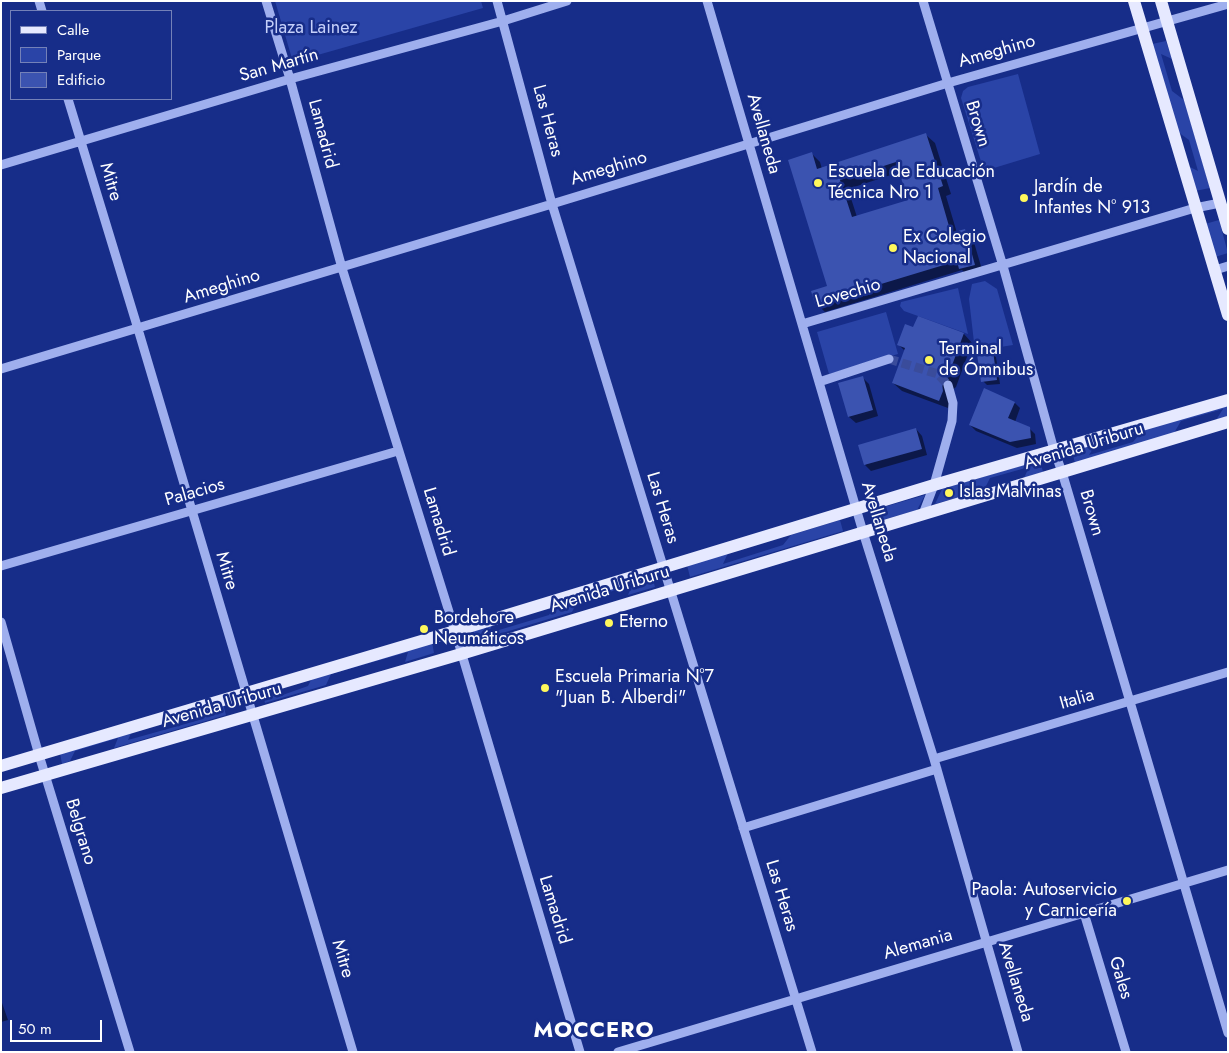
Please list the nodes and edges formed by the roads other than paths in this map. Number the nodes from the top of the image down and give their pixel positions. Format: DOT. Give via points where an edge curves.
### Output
graph roads {
  1 [pos="266,1"];
  2 [pos="497,1"];
  3 [pos="567,1"];
  4 [pos="707,1"];
  5 [pos="923,1"];
  6 [pos="1134,1"];
  7 [pos="1161,1"];
  8 [pos="1228,4"];
  9 [pos="503,21"];
  10 [pos="1167,21"];
  11 [pos="1142,28"];
  12 [pos="290,79"];
  13 [pos="948,83"];
  14 [pos="68,100"];
  15 [pos="80,142"];
  16 [pos="749,143"];
  17 [pos="1,165"];
  18 [pos="1220,202"];
  19 [pos="552,204"];
  20 [pos="1195,208"];
  21 [pos="1228,229"];
  22 [pos="1003,266"];
  23 [pos="1228,266"];
  24 [pos="342,268"];
  25 [pos="1215,270"];
  26 [pos="1228,315"];
  27 [pos="802,324"];
  28 [pos="138,329"];
  29 [pos="890,359"];
  30 [pos="1,369"];
  31 [pos="819,382"];
  32 [pos="948,385"];
  33 [pos="1228,400"];
  34 [pos="1228,422"];
  35 [pos="398,450"];
  36 [pos="1054,450"];
  37 [pos="1062,472"];
  38 [pos="934,484"];
  39 [pos="856,508"];
  40 [pos="191,511"];
  41 [pos="923,514"];
  42 [pos="864,532"];
  43 [pos="1,566"];
  44 [pos="663,567"];
  45 [pos="670,590"];
  46 [pos="1,622"];
  47 [pos="455,631"];
  48 [pos="461,654"];
  49 [pos="1228,672"];
  50 [pos="246,694"];
  51 [pos="1130,702"];
  52 [pos="252,716"];
  53 [pos="39,755"];
  54 [pos="934,759"];
  55 [pos="1,766"];
  56 [pos="937,769"];
  57 [pos="46,776"];
  58 [pos="1,788"];
  59 [pos="743,828"];
  60 [pos="1228,870"];
  61 [pos="1184,884"];
  62 [pos="1084,914"];
  63 [pos="986,942"];
  64 [pos="795,998"];
  65 [pos="1228,1033"];
  66 [pos="130,1052"];
  67 [pos="353,1052"];
  68 [pos="580,1052"];
  69 [pos="618,1052"];
  70 [pos="812,1052"];
  71 [pos="1018,1052"];
  72 [pos="1126,1052"];
  1 -- 12 [label="street, Lamadrid"];
  2 -- 9 [label="street, Las Heras"];
  3 -- 9 [label="street, San Martín"];
  4 -- 16 [label="street, Avellaneda"];
  5 -- 13 [label="street, Brown"];
  6 -- 11 [label="main road"];
  7 -- 10 [label="main road"];
  8 -- 10 [label="street, Ameghino"];
  9 -- 12 [label="street, San Martín"];
  9 -- 19 [label="street, Las Heras"];
  10 -- 11 [label="street, Ameghino"];
  10 -- 18 [label="main road"];
  11 -- 13 [label="street, Ameghino"];
  11 -- 20 [label="main road"];
  12 -- 15 [label="street, San Martín"];
  12 -- 24 [label="street, Lamadrid"];
  13 -- 16 [label="street, Ameghino"];
  13 -- 22 [label="street, Brown"];
  14 -- 15 [label="street, Mitre"];
  15 -- 17 [label="street, San Martín"];
  15 -- 28 [label="street, Mitre"];
  16 -- 19 [label="street, Ameghino"];
  16 -- 27 [label="street, Avellaneda"];
  18 -- 20 [label="street, Lovechio"];
  18 -- 21 [label="main road"];
  19 -- 24 [label="street, Ameghino"];
  19 -- 44 [label="street, Las Heras"];
  20 -- 22 [label="street, Lovechio"];
  20 -- 25 [label="main road"];
  22 -- 27 [label="street, Lovechio"];
  22 -- 36 [label="street, Brown"];
  23 -- 25 [label="street"];
  24 -- 28 [label="street, Ameghino"];
  24 -- 35 [label="street, Lamadrid"];
  25 -- 26 [label="main road"];
  27 -- 31 [label="street, Avellaneda"];
  28 -- 30 [label="street, Ameghino"];
  28 -- 40 [label="street, Mitre"];
  29 -- 31 [label="street"];
  31 -- 39 [label="street, Avellaneda"];
  32 -- 38 [label="street" via="953,402 952,422"];
  33 -- 36 [label="main road, Avenida Uriburu"];
  34 -- 37 [label="main road, Avenida Uriburu"];
  35 -- 40 [label="street, Palacios"];
  35 -- 47 [label="street, Lamadrid"];
  36 -- 37 [label="street, Brown"];
  36 -- 38 [label="main road, Avenida Uriburu"];
  37 -- 41 [label="main road, Avenida Uriburu"];
  37 -- 51 [label="street, Brown"];
  38 -- 39 [label="main road, Avenida Uriburu"];
  38 -- 41 [label="street"];
  39 -- 42 [label="street, Avellaneda"];
  39 -- 44 [label="main road, Avenida Uriburu"];
  40 -- 43 [label="street, Palacios"];
  40 -- 50 [label="street, Mitre"];
  41 -- 42 [label="main road, Avenida Uriburu"];
  42 -- 45 [label="main road, Avenida Uriburu"];
  42 -- 54 [label="street, Avellaneda"];
  44 -- 45 [label="street, Las Heras"];
  44 -- 47 [label="main road, Avenida Uriburu"];
  45 -- 48 [label="main road, Avenida Uriburu"];
  45 -- 59 [label="street, Las Heras"];
  46 -- 53 [label="street, Belgrano"];
  47 -- 48 [label="street, Lamadrid"];
  47 -- 50 [label="main road, Avenida Uriburu"];
  48 -- 52 [label="main road, Avenida Uriburu"];
  48 -- 68 [label="street, Lamadrid"];
  49 -- 51 [label="street, Italia"];
  50 -- 52 [label="street, Mitre"];
  50 -- 53 [label="main road, Avenida Uriburu"];
  51 -- 54 [label="street, Italia"];
  51 -- 61 [label="street, Brown"];
  52 -- 57 [label="main road, Avenida Uriburu"];
  52 -- 67 [label="street, Mitre"];
  53 -- 55 [label="main road, Avenida Uriburu"];
  53 -- 57 [label="street, Belgrano"];
  54 -- 56 [label="street, Avellaneda"];
  56 -- 59 [label="street"];
  56 -- 63 [label="street, Avellaneda"];
  57 -- 58 [label="main road, Avenida Uriburu"];
  57 -- 66 [label="street, Belgrano"];
  59 -- 64 [label="street, Las Heras"];
  60 -- 61 [label="street, Alemania"];
  61 -- 62 [label="street, Alemania"];
  61 -- 65 [label="street, Brown"];
  62 -- 63 [label="street, Alemania"];
  62 -- 72 [label="street, Gales"];
  63 -- 64 [label="street, Alemania"];
  63 -- 71 [label="street, Avellaneda"];
  64 -- 69 [label="street, Alemania"];
  64 -- 70 [label="street, Las Heras"];
}
